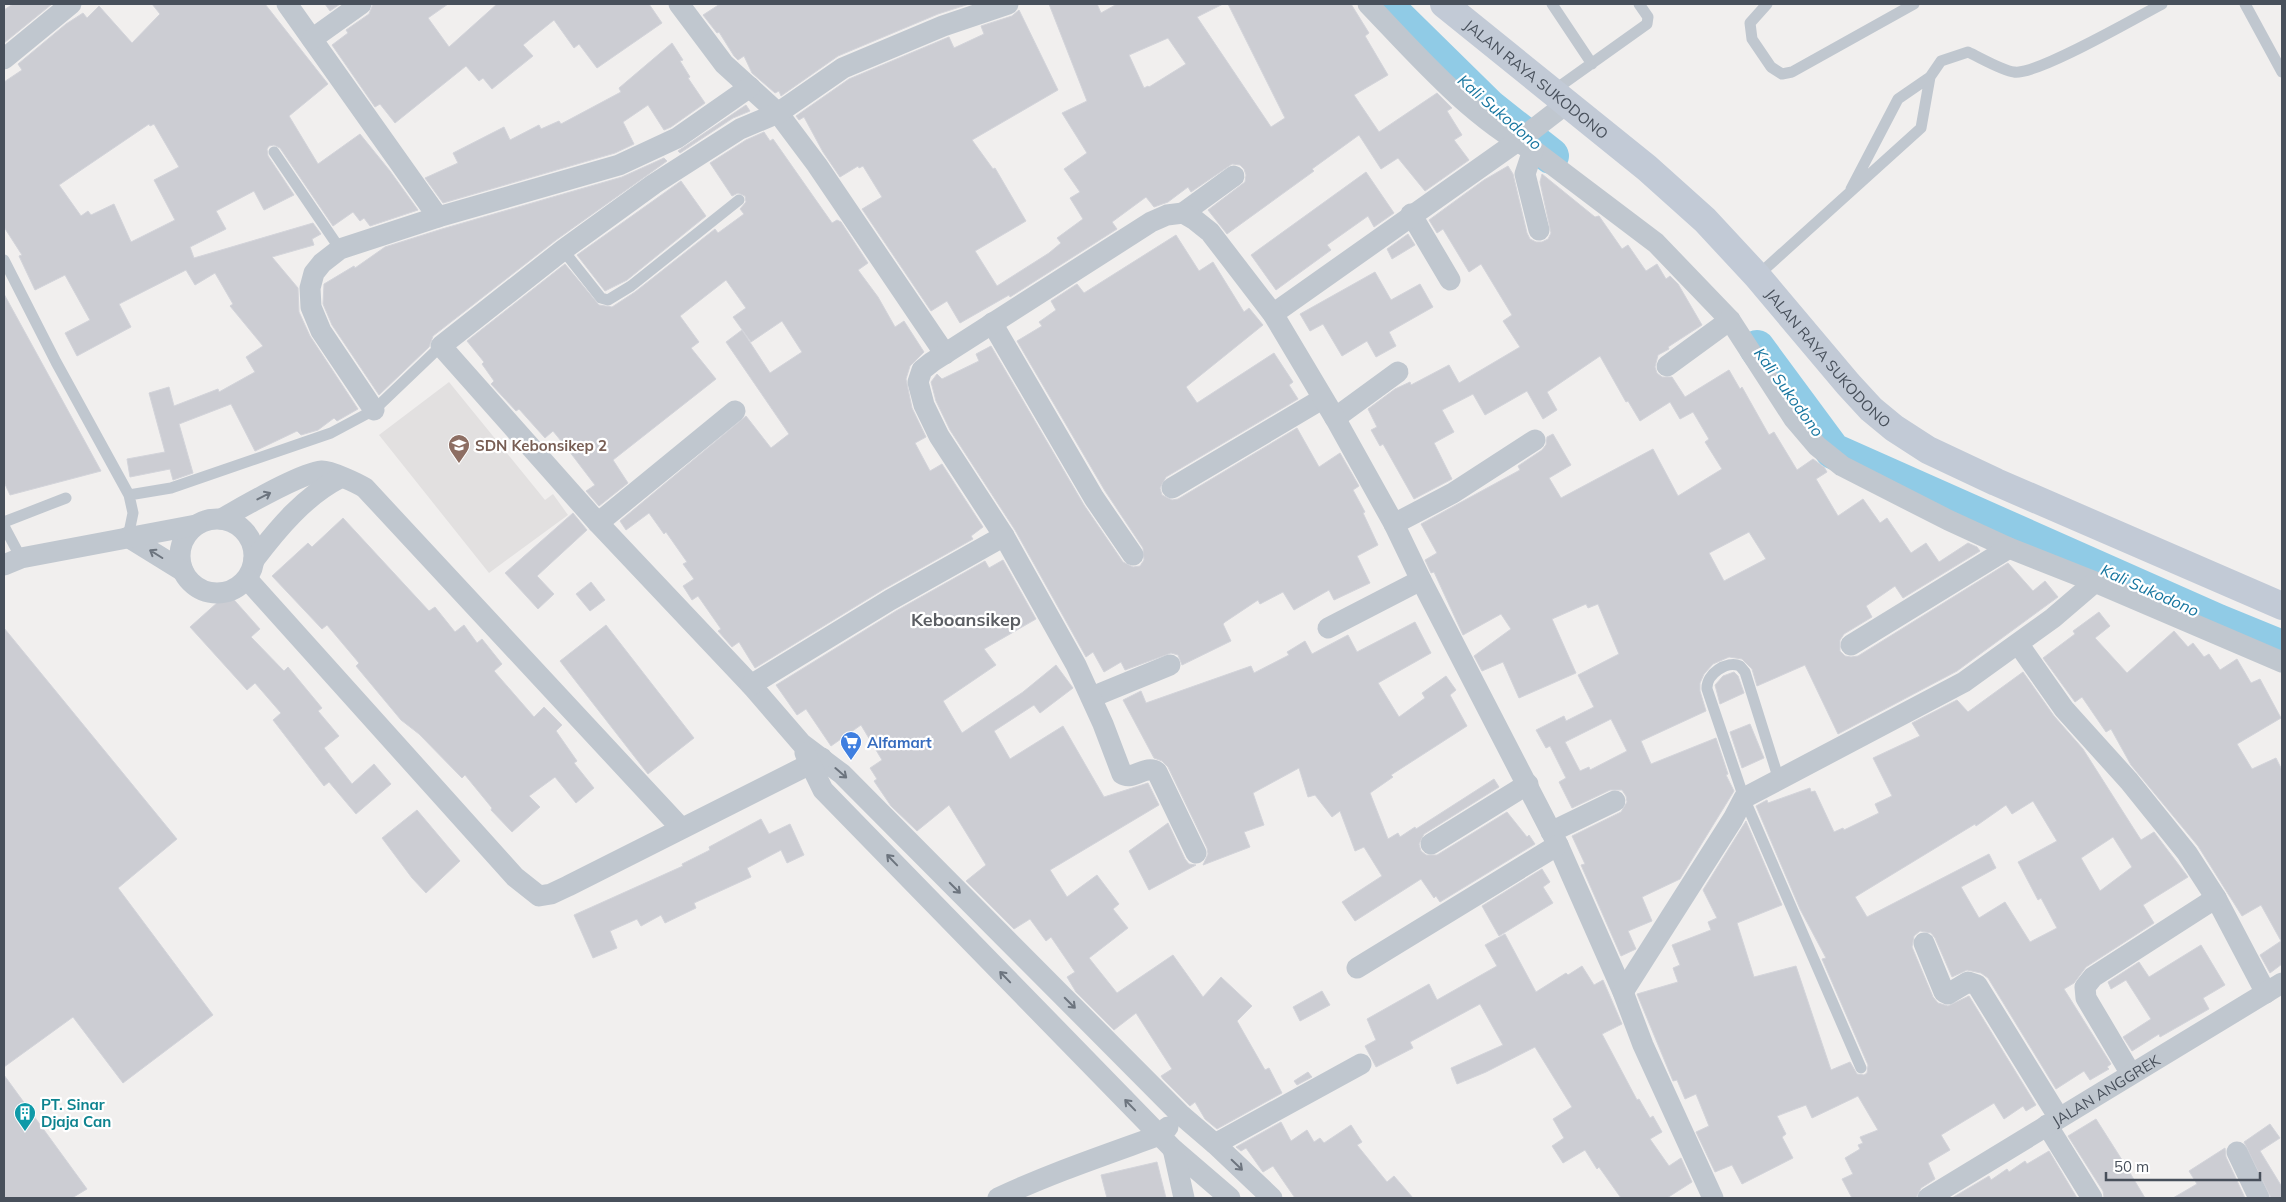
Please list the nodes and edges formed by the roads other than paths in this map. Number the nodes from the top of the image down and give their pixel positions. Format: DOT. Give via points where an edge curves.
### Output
graph roads {
  1 [pos="71,4"];
  2 [pos="287,4"];
  3 [pos="361,4"];
  4 [pos="679,4"];
  5 [pos="1008,4"];
  6 [pos="1368,4"];
  7 [pos="1444,4"];
  8 [pos="1552,4"];
  9 [pos="1640,4"];
  10 [pos="1767,4"];
  11 [pos="1914,4"];
  12 [pos="2162,4"];
  13 [pos="2245,4"];
  14 [pos="312,39"];
  15 [pos="4,59"];
  16 [pos="1592,64"];
  17 [pos="2282,72"];
  18 [pos="1930,77"];
  19 [pos="750,86"];
  20 [pos="1557,103"];
  21 [pos="773,109"];
  22 [pos="1524,143"];
  23 [pos="274,152"];
  24 [pos="1234,176"];
  25 [pos="1849,193"];
  26 [pos="740,200"];
  27 [pos="1183,214"];
  28 [pos="1411,214"];
  29 [pos="438,217"];
  30 [pos="1539,230"];
  31 [pos="340,249"];
  32 [pos="563,250"];
  33 [pos="4,260"];
  34 [pos="1757,276"];
  35 [pos="1450,280"];
  36 [pos="1273,314"];
  37 [pos="1730,320"];
  38 [pos="992,323"];
  39 [pos="441,346"];
  40 [pos="945,354"];
  41 [pos="1667,366"];
  42 [pos="1398,372"];
  43 [pos="1322,399"];
  44 [pos="374,410"];
  45 [pos="735,411"];
  46 [pos="1334,418"];
  47 [pos="1535,440"];
  48 [pos="340,478"];
  49 [pos="1172,488"];
  50 [pos="129,495"];
  51 [pos="66,498"];
  52 [pos="221,519"];
  53 [pos="598,523"];
  54 [pos="4,524"];
  55 [pos="1394,524"];
  56 [pos="196,525"];
  57 [pos="1004,536"];
  58 [pos="128,537"];
  59 [pos="2009,548"];
  60 [pos="1133,555"];
  61 [pos="12,562"];
  62 [pos="251,569"];
  63 [pos="183,571"];
  64 [pos="1421,580"];
  65 [pos="2095,582"];
  66 [pos="2282,606"];
  67 [pos="1328,628"];
  68 [pos="1851,645"];
  69 [pos="2019,645"];
  70 [pos="2282,662"];
  71 [pos="1170,665"];
  72 [pos="750,685"];
  73 [pos="1092,697"];
  74 [pos="816,761"];
  75 [pos="1779,780"];
  76 [pos="1528,784"];
  77 [pos="1744,798"];
  78 [pos="1615,801"];
  79 [pos="681,828"];
  80 [pos="1554,839"];
  81 [pos="1431,844"];
  82 [pos="1196,853"];
  83 [pos="2216,898"];
  84 [pos="1924,943"];
  85 [pos="1357,968"];
  86 [pos="2274,988"];
  87 [pos="1623,992"];
  88 [pos="1361,1064"];
  89 [pos="1862,1068"];
  90 [pos="2130,1074"];
  91 [pos="1180,1114"];
  92 [pos="2053,1121"];
  93 [pos="1166,1142"];
  94 [pos="1215,1144"];
  95 [pos="2236,1152"];
  96 [pos="1204,1175"];
  97 [pos="1030,1191"];
  98 [pos="998,1198"];
  99 [pos="1184,1198"];
  100 [pos="1210,1198"];
  101 [pos="1230,1198"];
  102 [pos="1272,1198"];
  103 [pos="1713,1198"];
  104 [pos="1928,1198"];
  105 [pos="2092,1198"];
  106 [pos="2259,1198"];
  1 -- 15 [label="street"];
  2 -- 14 [label="street"];
  3 -- 14 [label="street"];
  4 -- 19 [label="street" via="724,64"];
  5 -- 21 [label="street" via="943,26 843,68"];
  6 -- 22 [label="street" via="1424,63 1492,124"];
  7 -- 20 [label="main road, JALAN RAYA SUKODONO"];
  8 -- 16 [label="lane"];
  9 -- 16 [label="lane" via="1648,17 1647,24"];
  10 -- 11 [label="lane" via="1750,23 1752,39 1771,67 1782,74 1792,72"];
  12 -- 18 [label="lane" via="2048,63 2025,71 2014,72 1968,52 1942,61"];
  13 -- 17 [label="lane"];
  14 -- 29 [label="street"];
  16 -- 20 [label="lane"];
  18 -- 25 [label="lane" via="1898,99"];
  18 -- 25 [label="lane" via="1922,128"];
  19 -- 21 [label="street"];
  19 -- 29 [label="street" via="677,138 619,164"];
  20 -- 22 [label="street"];
  20 -- 34 [label="main road, JALAN RAYA SUKODONO" via="1647,168 1705,220"];
  21 -- 32 [label="street" via="654,184"];
  21 -- 40 [label="street" via="822,173"];
  22 -- 28 [label="street"];
  22 -- 30 [label="street" via="1525,174"];
  22 -- 37 [label="street" via="1656,243"];
  23 -- 31 [label="lane"];
  24 -- 27 [label="street"];
  25 -- 34 [label="lane"];
  26 -- 32 [label="lane" via="631,286 608,300 601,298"];
  27 -- 36 [label="street" via="1210,232"];
  27 -- 38 [label="street" via="1167,215 1152,222"];
  28 -- 35 [label="street"];
  28 -- 36 [label="street"];
  29 -- 31 [label="street"];
  31 -- 44 [label="street" via="314,273 310,288 311,307 326,338"];
  32 -- 39 [label="street"];
  33 -- 50 [label="lane"];
  34 -- 66 [label="main road, JALAN RAYA SUKODONO" via="1871,409 1908,437 1996,482"];
  36 -- 43 [label="street"];
  37 -- 41 [label="street"];
  37 -- 59 [label="street" via="1794,419 1817,446 1859,476"];
  38 -- 40 [label="street"];
  38 -- 60 [label="street" via="1094,498"];
  39 -- 44 [label="lane"];
  39 -- 53 [label="street"];
  40 -- 57 [label="street" via="922,370 919,376 924,405 939,436"];
  42 -- 46 [label="street"];
  43 -- 46 [label="street"];
  43 -- 49 [label="street"];
  44 -- 50 [label="lane" via="331,433 226,471 171,488"];
  45 -- 53 [label="street"];
  46 -- 55 [label="street"];
  47 -- 55 [label="street" via="1453,493"];
  52 -- 48 [label="street, one-way" via="296,480 323,471"];
  48 -- 62 [label="street" via="324,486 278,528"];
  48 -- 79 [label="street" via="355,482 376,499"];
  50 -- 58 [label="lane" via="133,513"];
  51 -- 54 [label="lane"];
  52 -- 56 [label="street"];
  52 -- 62 [label="street" via="239,526 251,541"];
  53 -- 72 [label="street"];
  54 -- 61 [label="lane"];
  55 -- 64 [label="street"];
  56 -- 58 [label="street"];
  56 -- 63 [label="street" via="184,538 180,554"];
  57 -- 72 [label="street"];
  57 -- 73 [label="street"];
  58 -- 61 [label="street"];
  63 -- 58 [label="street, one-way"];
  59 -- 65 [label="street"];
  59 -- 68 [label="street"];
  62 -- 63 [label="street" via="232,590 213,593 195,586"];
  62 -- 79 [label="street" via="515,877 533,893 538,896 551,894"];
  64 -- 67 [label="street"];
  64 -- 76 [label="street"];
  65 -- 69 [label="street"];
  65 -- 70 [label="street"];
  69 -- 75 [label="street" via="1956,687"];
  69 -- 83 [label="street" via="2064,709 2129,781 2187,853"];
  71 -- 73 [label="street"];
  72 -- 74 [label="street"];
  73 -- 82 [label="street" via="1122,774 1129,776 1149,769 1157,772"];
  74 -- 79 [label="street"];
  74 -- 91 [label="street, one-way" via="842,774"];
  93 -- 74 [label="street, one-way" via="823,790"];
  75 -- 77 [label="street"];
  75 -- 77 [label="lane" via="1745,672 1740,666 1731,664 1710,675 1706,681"];
  76 -- 80 [label="street"];
  76 -- 81 [label="street"];
  77 -- 87 [label="street"];
  77 -- 89 [label="lane"];
  78 -- 80 [label="street"];
  80 -- 85 [label="street"];
  80 -- 87 [label="street"];
  83 -- 86 [label="street"];
  83 -- 90 [label="street" via="2094,977 2085,987 2086,998"];
  84 -- 92 [label="street" via="1944,992 1948,994 1968,982 1977,985"];
  86 -- 90 [label="street, JALAN ANGGREK"];
  87 -- 103 [label="street" via="1643,1045"];
  88 -- 94 [label="street"];
  90 -- 92 [label="street, JALAN ANGGREK"];
  91 -- 93 [label="street"];
  91 -- 94 [label="street"];
  92 -- 104 [label="street, JALAN ANGGREK"];
  92 -- 105 [label="street"];
  93 -- 96 [label="street"];
  93 -- 97 [label="street" via="1086,1160"];
  93 -- 99 [label="street"];
  94 -- 102 [label="street, one-way"];
  95 -- 106 [label="street"];
  96 -- 100 [label="street"];
  96 -- 101 [label="street"];
  97 -- 98 [label="street"];
}
